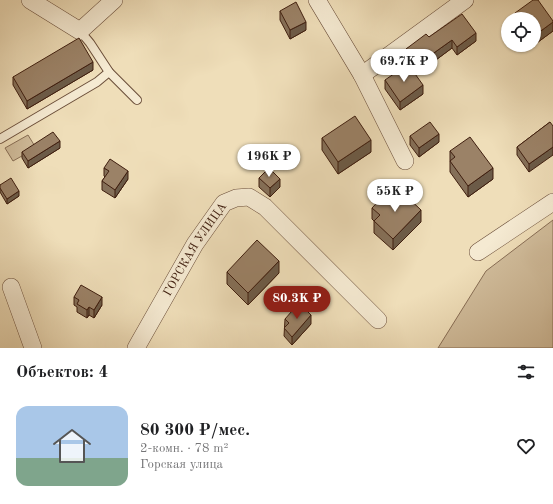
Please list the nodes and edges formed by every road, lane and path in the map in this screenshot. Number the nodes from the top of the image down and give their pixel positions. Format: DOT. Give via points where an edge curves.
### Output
graph roads {
  1 [pos="30,0"];
  2 [pos="114,0"];
  3 [pos="317,0"];
  4 [pos="465,0"];
  5 [pos="80,31"];
  6 [pos="109,72"];
  7 [pos="362,75"];
  8 [pos="137,100"];
  9 [pos="0,139"];
  10 [pos="405,160"];
  11 [pos="553,202"];
  12 [pos="478,252"];
  13 [pos="11,287"];
  14 [pos="378,320"];
  15 [pos="33,348"];
  16 [pos="136,348"];
  1 -- 5 [label="street"];
  2 -- 5 [label="street"];
  3 -- 7 [label="street"];
  4 -- 7 [label="street"];
  5 -- 6 [label="lane"];
  6 -- 8 [label="lane"];
  6 -- 9 [label="lane" via="97,82"];
  7 -- 10 [label="street"];
  11 -- 12 [label="street"];
  13 -- 15 [label="street"];
  14 -- 16 [label="street, ГОРСКАЯ УЛИЦА" via="264,207 249,197 236,198 224,203 195,244"];
}
